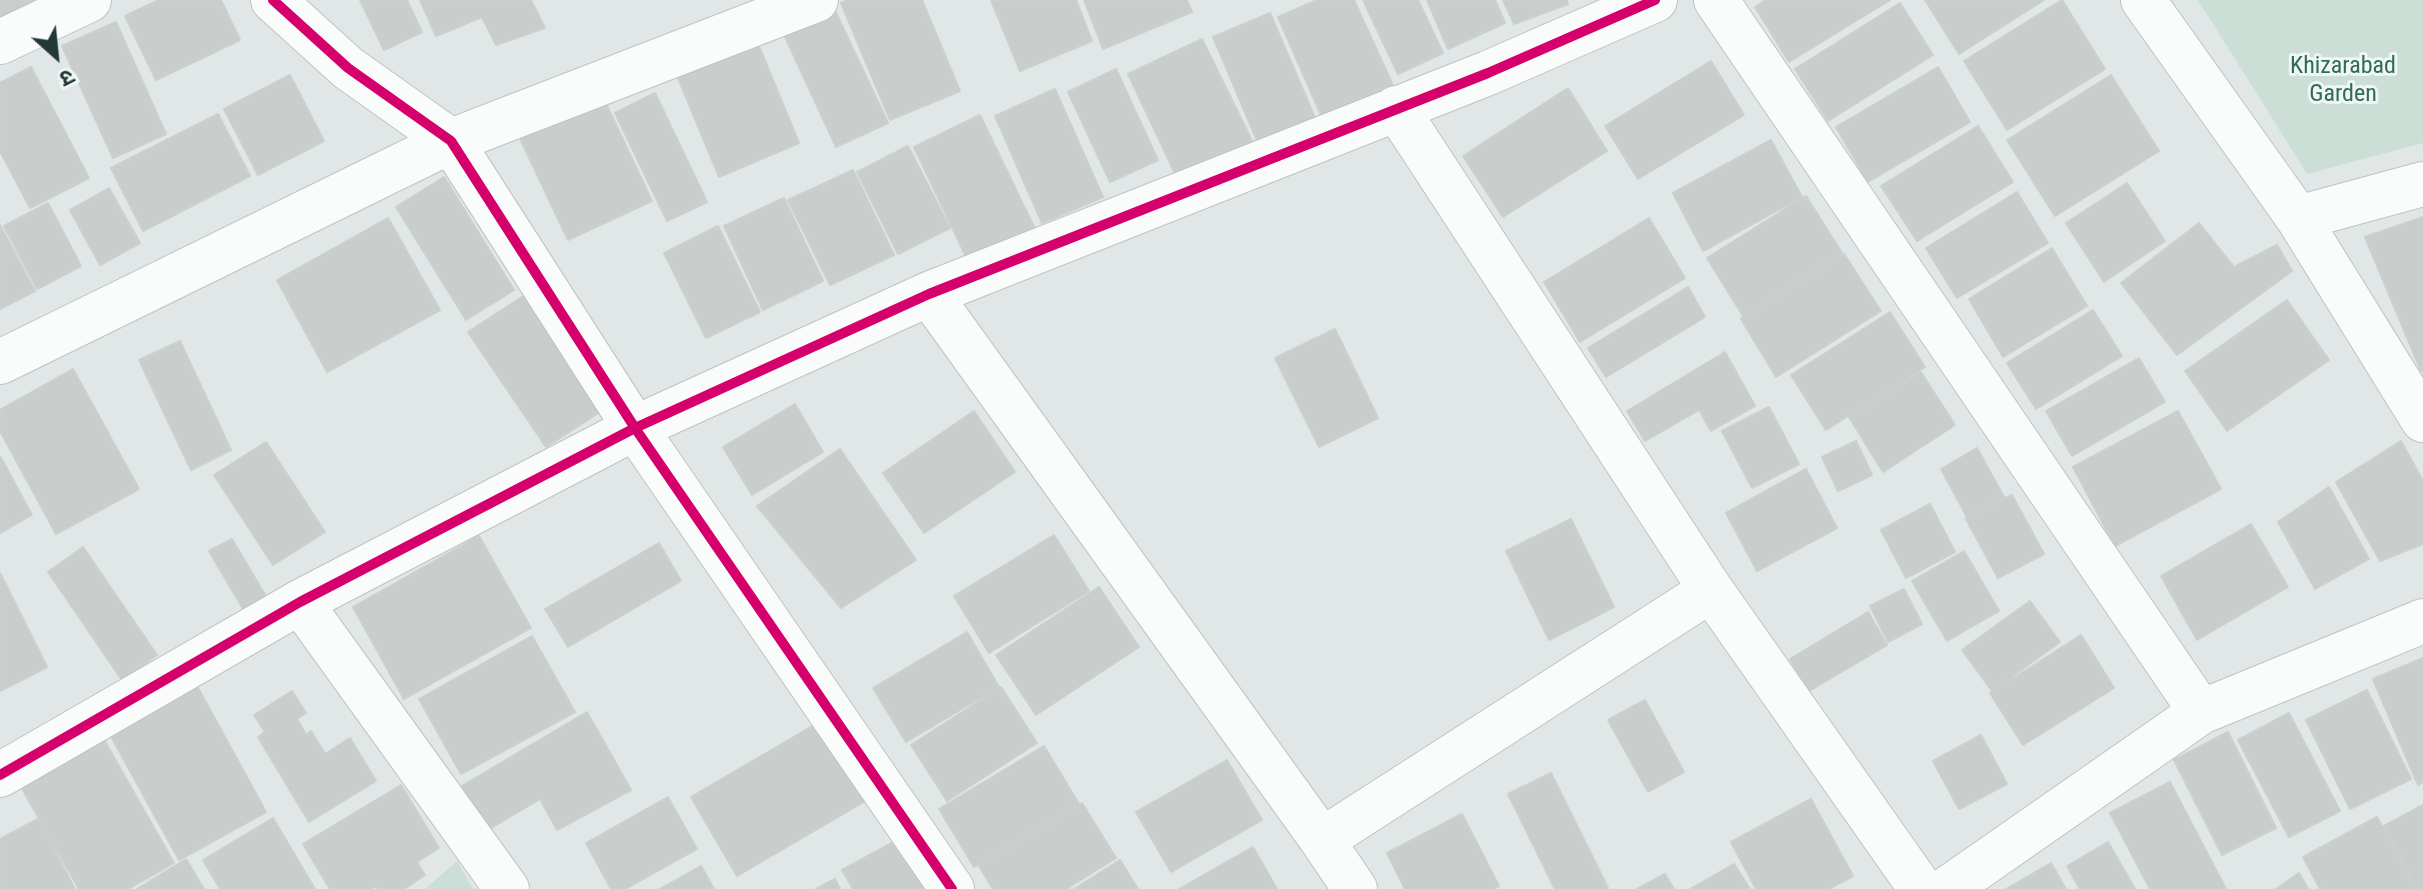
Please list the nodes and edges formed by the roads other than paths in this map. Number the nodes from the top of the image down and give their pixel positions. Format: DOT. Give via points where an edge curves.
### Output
graph roads {
  1 [pos="89,0"];
  2 [pos="273,0"];
  3 [pos="816,0"];
  4 [pos="1655,0"];
  5 [pos="1716,0"];
  6 [pos="2143,0"];
  7 [pos="0,42"];
  8 [pos="1396,108"];
  9 [pos="451,141"];
  10 [pos="2423,184"];
  11 [pos="2298,218"];
  12 [pos="929,294"];
  13 [pos="0,362"];
  14 [pos="2423,420"];
  15 [pos="635,428"];
  16 [pos="1711,590"];
  17 [pos="300,602"];
  18 [pos="2423,621"];
  19 [pos="2201,712"];
  20 [pos="0,775"];
  21 [pos="1322,840"];
  22 [pos="504,888"];
  23 [pos="952,889"];
  24 [pos="1355,889"];
  25 [pos="1921,889"];
  26 [pos="1947,889"];
  1 -- 7 [label="street"];
  2 -- 9 [label="street" via="348,68"];
  3 -- 9 [label="street"];
  4 -- 8 [label="street"];
  5 -- 19 [label="street"];
  6 -- 11 [label="street"];
  8 -- 12 [label="street"];
  8 -- 16 [label="street"];
  9 -- 13 [label="street"];
  9 -- 15 [label="street"];
  10 -- 11 [label="street"];
  11 -- 14 [label="street"];
  12 -- 15 [label="street"];
  12 -- 21 [label="street"];
  15 -- 17 [label="street"];
  15 -- 23 [label="street"];
  16 -- 21 [label="street"];
  16 -- 25 [label="street"];
  17 -- 20 [label="street"];
  17 -- 22 [label="street"];
  18 -- 19 [label="street"];
  19 -- 26 [label="street"];
  21 -- 24 [label="street"];
}
